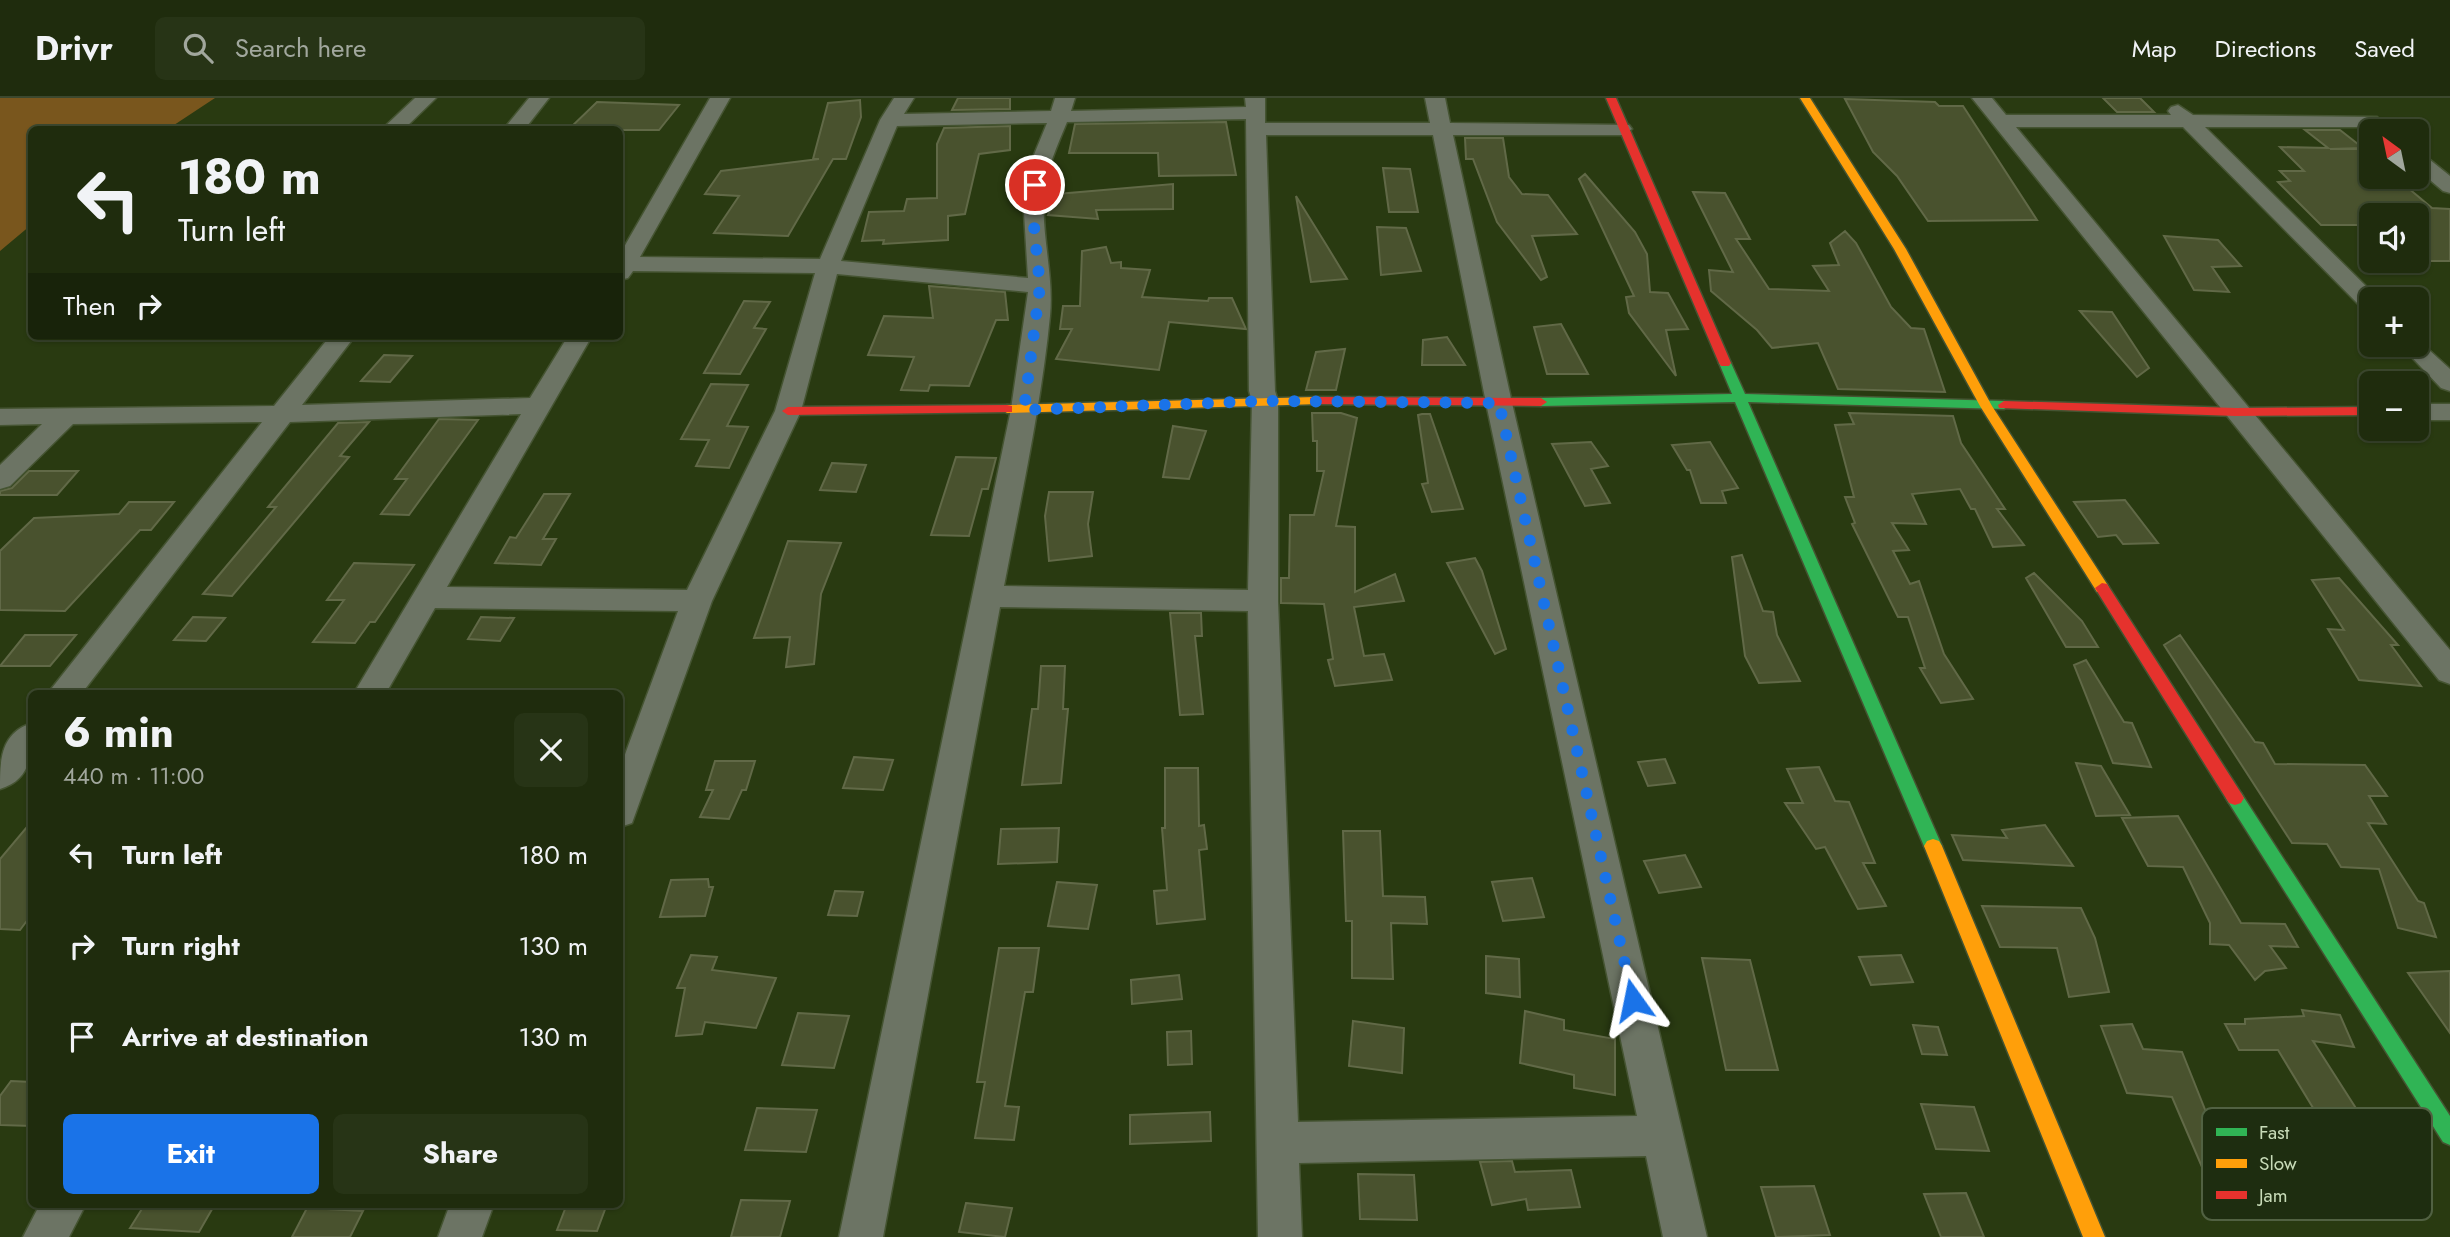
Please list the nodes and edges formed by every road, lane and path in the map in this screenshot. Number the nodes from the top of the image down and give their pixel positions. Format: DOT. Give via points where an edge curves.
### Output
graph roads {
  1 [pos="426,98"];
  2 [pos="539,98"];
  3 [pos="720,98"];
  4 [pos="1611,98"];
  5 [pos="1805,98"];
  6 [pos="1982,98"];
  7 [pos="2165,98"];
  8 [pos="2343,98"];
  9 [pos="1063,107"];
  10 [pos="897,109"];
  11 [pos="1438,112"];
  12 [pos="1256,113"];
  13 [pos="2185,118"];
  14 [pos="2368,119"];
  15 [pos="2000,121"];
  16 [pos="2359,125"];
  17 [pos="395,126"];
  18 [pos="516,126"];
  19 [pos="1622,129"];
  20 [pos="2429,169"];
  21 [pos="2450,187"];
  22 [pos="623,266"];
  23 [pos="828,266"];
  24 [pos="623,268"];
  25 [pos="1040,286"];
  26 [pos="2359,292"];
  27 [pos="341,340"];
  28 [pos="578,340"];
  29 [pos="2424,357"];
  30 [pos="2450,383"];
  31 [pos="1741,398"];
  32 [pos="1265,401"];
  33 [pos="1499,403"];
  34 [pos="537,406"];
  35 [pos="1986,406"];
  36 [pos="1024,410"];
  37 [pos="788,411"];
  38 [pos="2359,411"];
  39 [pos="2236,412"];
  40 [pos="2429,412"];
  41 [pos="2450,412"];
  42 [pos="279,414"];
  43 [pos="66,416"];
  44 [pos="0,417"];
  45 [pos="0,480"];
  46 [pos="986,596"];
  47 [pos="427,597"];
  48 [pos="697,601"];
  49 [pos="1263,601"];
  50 [pos="2450,672"];
  51 [pos="66,690"];
  52 [pos="372,690"];
  53 [pos="28,740"];
  54 [pos="0,776"];
  55 [pos="623,805"];
  56 [pos="2450,1135"];
  57 [pos="1663,1136"];
  58 [pos="1279,1143"];
  59 [pos="62,1208"];
  60 [pos="471,1208"];
  61 [pos="45,1237"];
  62 [pos="460,1237"];
  63 [pos="861,1237"];
  64 [pos="1280,1237"];
  65 [pos="1685,1237"];
  66 [pos="2094,1237"];
  1 -- 17 [label="street"];
  2 -- 18 [label="street"];
  3 -- 22 [label="street"];
  4 -- 19 [label="street"];
  5 -- 35 [label="street" via="1956,346"];
  6 -- 15 [label="street"];
  7 -- 13 [label="street"];
  8 -- 14 [label="street"];
  9 -- 10 [label="street"];
  9 -- 12 [label="street"];
  9 -- 25 [label="street" via="1045,145 1035,185"];
  10 -- 23 [label="street"];
  11 -- 12 [label="street"];
  11 -- 19 [label="street"];
  11 -- 33 [label="street"];
  12 -- 32 [label="street"];
  13 -- 15 [label="street"];
  13 -- 16 [label="street"];
  13 -- 26 [label="street"];
  15 -- 39 [label="street"];
  19 -- 31 [label="street"];
  20 -- 21 [label="street"];
  23 -- 24 [label="street"];
  23 -- 25 [label="street"];
  23 -- 37 [label="street"];
  25 -- 36 [label="street"];
  27 -- 42 [label="street"];
  28 -- 34 [label="street"];
  29 -- 30 [label="street"];
  31 -- 33 [label="street"];
  31 -- 35 [label="street"];
  31 -- 66 [label="street"];
  32 -- 33 [label="street"];
  32 -- 36 [label="street"];
  32 -- 49 [label="street"];
  33 -- 57 [label="street"];
  34 -- 42 [label="street"];
  34 -- 47 [label="street"];
  35 -- 39 [label="street"];
  35 -- 56 [label="street"];
  36 -- 37 [label="street"];
  36 -- 46 [label="street"];
  37 -- 48 [label="street"];
  38 -- 39 [label="street"];
  39 -- 50 [label="street"];
  40 -- 41 [label="street"];
  42 -- 43 [label="street"];
  42 -- 51 [label="street"];
  43 -- 44 [label="street"];
  43 -- 45 [label="street"];
  46 -- 49 [label="street"];
  46 -- 63 [label="street"];
  47 -- 48 [label="street"];
  47 -- 52 [label="street"];
  48 -- 55 [label="street"];
  49 -- 58 [label="street"];
  53 -- 54 [label="street"];
  57 -- 58 [label="street"];
  57 -- 65 [label="street"];
  58 -- 64 [label="street"];
  59 -- 61 [label="street"];
  60 -- 62 [label="street"];
}
